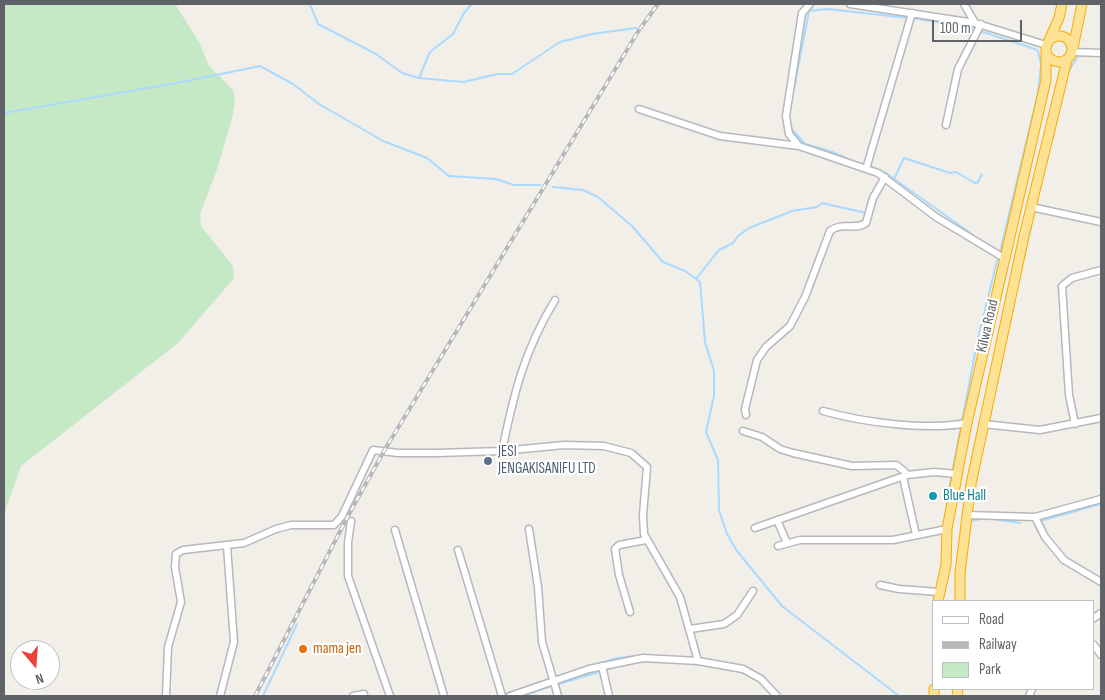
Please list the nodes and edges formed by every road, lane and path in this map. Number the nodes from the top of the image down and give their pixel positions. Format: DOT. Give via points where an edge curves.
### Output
graph roads {
  1 [pos="810,4"];
  2 [pos="850,4"];
  3 [pos="964,4"];
  4 [pos="1062,4"];
  5 [pos="1082,4"];
  6 [pos="912,13"];
  7 [pos="978,24"];
  8 [pos="1047,46"];
  9 [pos="1072,51"];
  10 [pos="1101,53"];
  11 [pos="1067,60"];
  12 [pos="639,109"];
  13 [pos="946,125"];
  14 [pos="799,146"];
  15 [pos="866,169"];
  16 [pos="885,177"];
  17 [pos="1031,207"];
  18 [pos="1101,222"];
  19 [pos="1004,258"];
  20 [pos="1101,270"];
  21 [pos="555,300"];
  22 [pos="823,411"];
  23 [pos="746,415"];
  24 [pos="1101,418"];
  25 [pos="966,423"];
  26 [pos="983,424"];
  27 [pos="1075,424"];
  28 [pos="743,431"];
  29 [pos="502,451"];
  30 [pos="957,474"];
  31 [pos="905,476"];
  32 [pos="1101,499"];
  33 [pos="967,515"];
  34 [pos="1035,517"];
  35 [pos="777,520"];
  36 [pos="351,521"];
  37 [pos="755,528"];
  38 [pos="529,529"];
  39 [pos="948,529"];
  40 [pos="395,530"];
  41 [pos="916,535"];
  42 [pos="646,540"];
  43 [pos="787,543"];
  44 [pos="227,546"];
  45 [pos="778,546"];
  46 [pos="458,550"];
  47 [pos="1101,582"];
  48 [pos="880,585"];
  49 [pos="753,591"];
  50 [pos="938,597"];
  51 [pos="960,600"];
  52 [pos="630,612"];
  53 [pos="690,629"];
  54 [pos="698,661"];
  55 [pos="602,666"];
  56 [pos="554,681"];
  57 [pos="364,694"];
  58 [pos="166,696"];
  59 [pos="220,696"];
  60 [pos="354,696"];
  61 [pos="390,696"];
  62 [pos="444,696"];
  63 [pos="502,696"];
  64 [pos="510,696"];
  65 [pos="558,696"];
  66 [pos="609,696"];
  67 [pos="777,696"];
  1 -- 14 [label="street" via="802,12 786,116 789,134"];
  2 -- 6 [label="street"];
  3 -- 7 [label="street"];
  4 -- 8 [label="highway, Kilwa Road"];
  5 -- 9 [label="highway"];
  6 -- 7 [label="street"];
  6 -- 15 [label="street"];
  7 -- 8 [label="street"];
  7 -- 13 [label="street" via="958,69"];
  8 -- 9 [label="highway" via="1057,36 1063,36 1070,40"];
  8 -- 11 [label="highway" via="1054,62"];
  8 -- 19 [label="highway, Kilwa Road" via="1046,80"];
  9 -- 10 [label="street"];
  9 -- 11 [label="highway"];
  11 -- 17 [label="highway, Kilwa Road"];
  12 -- 14 [label="street" via="720,136"];
  14 -- 15 [label="street"];
  15 -- 16 [label="street"];
  16 -- 19 [label="street" via="936,217"];
  16 -- 23 [label="street" via="873,198 866,223 841,225 830,231 805,297 790,326 766,347 758,360"];
  17 -- 18 [label="street"];
  17 -- 26 [label="highway, Kilwa Road"];
  19 -- 25 [label="highway, Kilwa Road"];
  20 -- 27 [label="street" via="1072,278 1062,286 1069,395"];
  21 -- 29 [label="street" via="535,335 516,386"];
  22 -- 25 [label="street" via="888,423"];
  24 -- 27 [label="street"];
  25 -- 30 [label="highway, Kilwa Road"];
  26 -- 27 [label="street" via="1040,430"];
  26 -- 33 [label="highway, Kilwa Road"];
  28 -- 31 [label="street" via="762,436 780,449 852,466 896,465"];
  29 -- 42 [label="street" via="564,445 604,446 631,453 647,467 643,515"];
  29 -- 44 [label="street" via="411,453 371,450 346,508 334,525 291,525"];
  30 -- 31 [label="street" via="934,472"];
  30 -- 39 [label="highway, Kilwa Road"];
  31 -- 35 [label="street"];
  31 -- 41 [label="street"];
  32 -- 34 [label="street"];
  33 -- 34 [label="street"];
  33 -- 51 [label="highway, Kilwa Road"];
  34 -- 47 [label="street" via="1045,537 1064,560"];
  35 -- 37 [label="street"];
  35 -- 43 [label="street"];
  36 -- 61 [label="street" via="348,576"];
  38 -- 56 [label="street" via="542,642"];
  39 -- 41 [label="street"];
  39 -- 50 [label="highway, Kilwa Road" via="946,565"];
  40 -- 62 [label="street"];
  41 -- 43 [label="street" via="884,541 800,540"];
  42 -- 52 [label="street" via="619,545 615,549"];
  42 -- 53 [label="street" via="676,588"];
  43 -- 45 [label="street"];
  44 -- 58 [label="street" via="183,550 175,556 181,602 168,647"];
  44 -- 59 [label="street" via="234,642"];
  46 -- 63 [label="street"];
  48 -- 50 [label="street"];
  49 -- 53 [label="street" via="737,615 724,624"];
  53 -- 54 [label="street"];
  54 -- 55 [label="street" via="643,658"];
  54 -- 67 [label="street" via="743,669"];
  55 -- 56 [label="street"];
  55 -- 66 [label="street"];
  56 -- 64 [label="street"];
  56 -- 65 [label="street"];
  57 -- 60 [label="street"];
}
